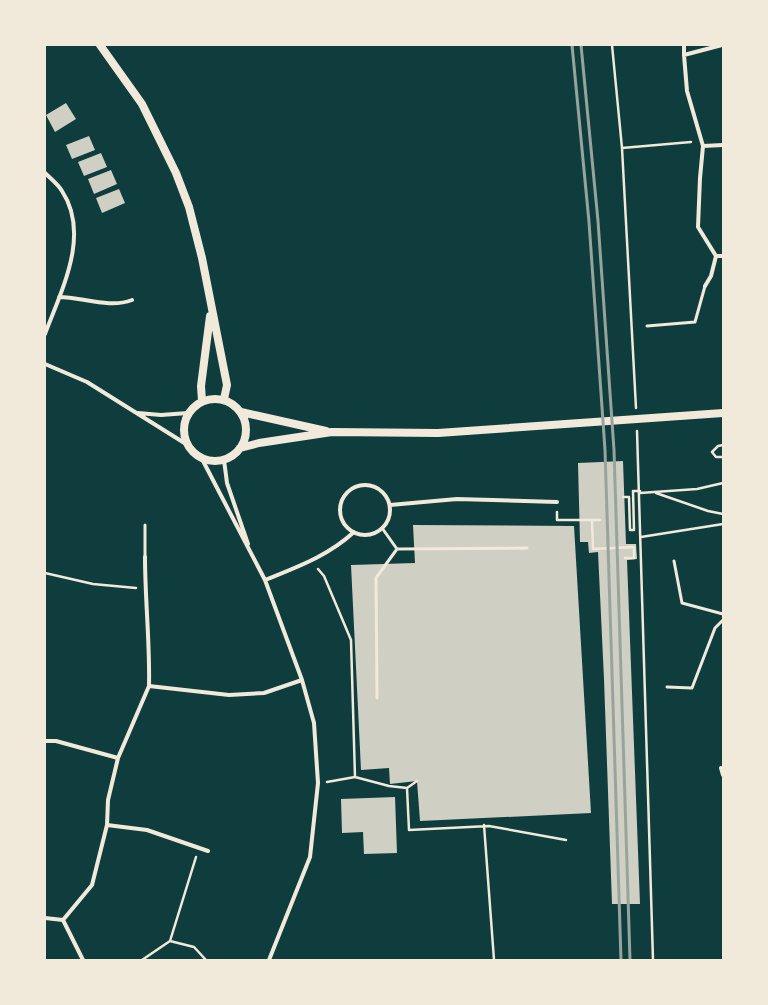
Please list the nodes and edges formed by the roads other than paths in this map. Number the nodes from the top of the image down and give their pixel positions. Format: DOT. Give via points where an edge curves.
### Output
graph roads {
  1 [pos="100,45"];
  2 [pos="684,45"];
  3 [pos="722,45"];
  4 [pos="684,55"];
  5 [pos="704,146"];
  6 [pos="723,146"];
  7 [pos="45,173"];
  8 [pos="716,256"];
  9 [pos="723,256"];
  10 [pos="705,286"];
  11 [pos="59,297"];
  12 [pos="132,300"];
  13 [pos="211,308"];
  14 [pos="647,326"];
  15 [pos="45,334"];
  16 [pos="45,364"];
  17 [pos="224,400"];
  18 [pos="202,401"];
  19 [pos="241,412"];
  20 [pos="723,412"];
  21 [pos="136,413"];
  22 [pos="188,413"];
  23 [pos="332,432"];
  24 [pos="186,444"];
  25 [pos="240,448"];
  26 [pos="202,459"];
  27 [pos="224,460"];
  28 [pos="557,502"];
  29 [pos="390,504"];
  30 [pos="145,525"];
  31 [pos="382,528"];
  32 [pos="354,532"];
  33 [pos="527,548"];
  34 [pos="398,549"];
  35 [pos="145,557"];
  36 [pos="253,559"];
  37 [pos="674,561"];
  38 [pos="265,580"];
  39 [pos="723,614"];
  40 [pos="723,620"];
  41 [pos="302,680"];
  42 [pos="149,686"];
  43 [pos="667,687"];
  44 [pos="377,698"];
  45 [pos="45,742"];
  46 [pos="118,758"];
  47 [pos="721,768"];
  48 [pos="723,776"];
  49 [pos="107,825"];
  50 [pos="208,852"];
  51 [pos="45,918"];
  52 [pos="63,920"];
  53 [pos="83,960"];
  54 [pos="269,960"];
  1 -- 13 [label="main road" via="142,104 176,173 191,214"];
  2 -- 4 [label="street"];
  3 -- 4 [label="street"];
  4 -- 5 [label="street" via="687,91"];
  5 -- 6 [label="street"];
  5 -- 8 [label="street" via="698,227"];
  7 -- 11 [label="street" via="62,190 74,229 74,243"];
  8 -- 9 [label="street"];
  8 -- 10 [label="street" via="711,276"];
  10 -- 14 [label="lane" via="695,322"];
  11 -- 12 [label="street" via="74,297 93,302 124,303"];
  11 -- 15 [label="street"];
  13 -- 17 [label="main road" via="227,385"];
  13 -- 18 [label="main road" via="201,386"];
  16 -- 21 [label="street" via="87,382"];
  17 -- 18 [label="main road" via="213,398"];
  17 -- 19 [label="main road"];
  18 -- 22 [label="main road"];
  19 -- 23 [label="main road"];
  19 -- 25 [label="main road" via="246,430 245,440"];
  20 -- 23 [label="main road" via="438,433"];
  21 -- 22 [label="street"];
  21 -- 24 [label="street"];
  22 -- 24 [label="main road" via="184,423"];
  23 -- 25 [label="main road"];
  24 -- 26 [label="main road"];
  25 -- 27 [label="main road" via="233,456"];
  26 -- 27 [label="main road"];
  26 -- 36 [label="street"];
  27 -- 36 [label="street" via="227,483"];
  28 -- 29 [label="street" via="457,499"];
  29 -- 31 [label="street" via="389,518"];
  29 -- 32 [label="street" via="387,496 374,486 366,484 350,490 344,496 340,512 347,527"];
  30 -- 35 [label="lane"];
  31 -- 32 [label="street" via="369,535"];
  31 -- 34 [label="lane"];
  32 -- 38 [label="street" via="339,546 312,561"];
  33 -- 34 [label="lane"];
  34 -- 44 [label="lane" via="376,578"];
  35 -- 42 [label="street" via="150,651"];
  36 -- 38 [label="street"];
  37 -- 39 [label="lane" via="682,603"];
  38 -- 41 [label="street"];
  40 -- 43 [label="lane" via="715,628 692,688"];
  41 -- 42 [label="street" via="264,693 229,695"];
  41 -- 54 [label="street" via="314,723 318,783 310,856"];
  42 -- 46 [label="street"];
  45 -- 46 [label="street" via="56,741"];
  46 -- 49 [label="street" via="108,800"];
  47 -- 48 [label="street"];
  49 -- 50 [label="street" via="147,830"];
  49 -- 52 [label="street" via="92,885"];
  51 -- 52 [label="street"];
  52 -- 53 [label="street"];
}
